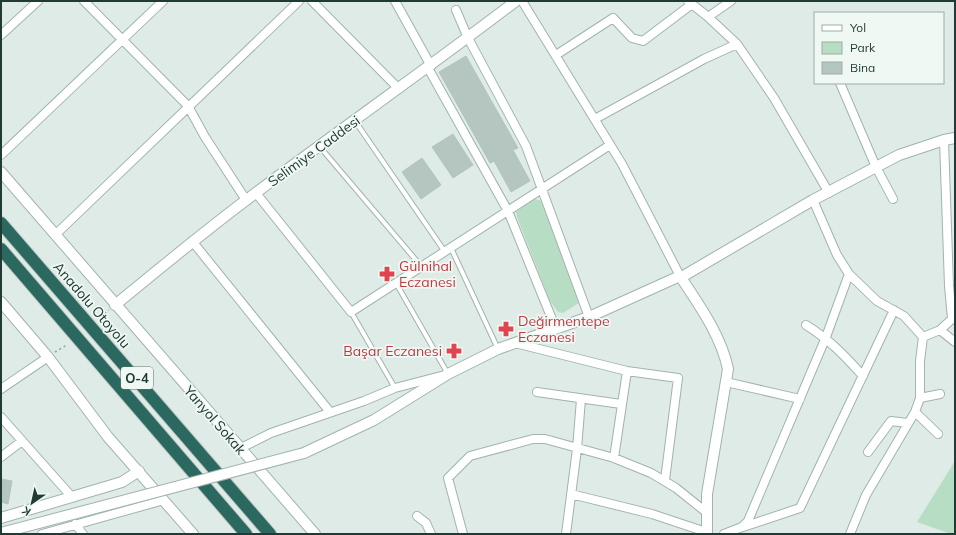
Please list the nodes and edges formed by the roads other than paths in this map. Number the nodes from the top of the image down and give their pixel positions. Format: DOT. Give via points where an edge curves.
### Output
graph roads {
  1 [pos="38,1"];
  2 [pos="84,1"];
  3 [pos="162,1"];
  4 [pos="299,1"];
  5 [pos="312,1"];
  6 [pos="395,1"];
  7 [pos="516,1"];
  8 [pos="522,1"];
  9 [pos="731,1"];
  10 [pos="690,2"];
  11 [pos="456,10"];
  12 [pos="708,17"];
  13 [pos="1,35"];
  14 [pos="468,38"];
  15 [pos="121,39"];
  16 [pos="737,44"];
  17 [pos="556,55"];
  18 [pos="429,67"];
  19 [pos="840,84"];
  20 [pos="399,89"];
  21 [pos="188,106"];
  22 [pos="595,119"];
  23 [pos="355,121"];
  24 [pos="955,138"];
  25 [pos="944,140"];
  26 [pos="610,145"];
  27 [pos="320,146"];
  28 [pos="1,155"];
  29 [pos="876,167"];
  30 [pos="1,172"];
  31 [pos="542,188"];
  32 [pos="256,193"];
  33 [pos="829,193"];
  34 [pos="893,199"];
  35 [pos="246,200"];
  36 [pos="813,200"];
  37 [pos="508,211"];
  38 [pos="1,223"];
  39 [pos="55,235"];
  40 [pos="192,241"];
  41 [pos="1,249"];
  42 [pos="448,250"];
  43 [pos="951,253"];
  44 [pos="421,267"];
  45 [pos="849,274"];
  46 [pos="680,277"];
  47 [pos="396,283"];
  48 [pos="1,302"];
  49 [pos="115,305"];
  50 [pos="953,307"];
  51 [pos="894,310"];
  52 [pos="351,312"];
  53 [pos="589,318"];
  54 [pos="953,319"];
  55 [pos="806,325"];
  56 [pos="556,329"];
  57 [pos="940,330"];
  58 [pos="923,336"];
  59 [pos="826,337"];
  60 [pos="955,342"];
  61 [pos="515,343"];
  62 [pos="498,349"];
  63 [pos="48,357"];
  64 [pos="626,371"];
  65 [pos="448,374"];
  66 [pos="862,376"];
  67 [pos="726,382"];
  68 [pos="395,388"];
  69 [pos="1,389"];
  70 [pos="537,392"];
  71 [pos="940,394"];
  72 [pos="920,398"];
  73 [pos="581,399"];
  74 [pos="800,399"];
  75 [pos="621,404"];
  76 [pos="330,412"];
  77 [pos="915,412"];
  78 [pos="1,417"];
  79 [pos="907,422"];
  80 [pos="938,434"];
  81 [pos="22,441"];
  82 [pos="240,448"];
  83 [pos="577,449"];
  84 [pos="868,452"];
  85 [pos="1,457"];
  86 [pos="614,458"];
  87 [pos="139,471"];
  88 [pos="665,480"];
  89 [pos="571,494"];
  90 [pos="71,496"];
  91 [pos="164,500"];
  92 [pos="706,512"];
  93 [pos="417,516"];
  94 [pos="1,518"];
  95 [pos="75,524"];
  96 [pos="742,527"];
  97 [pos="1,533"];
  98 [pos="706,533"];
  99 [pos="42,534"];
  100 [pos="83,534"];
  101 [pos="193,534"];
  102 [pos="246,534"];
  103 [pos="270,534"];
  104 [pos="315,534"];
  105 [pos="431,534"];
  106 [pos="463,534"];
  107 [pos="566,534"];
  108 [pos="724,534"];
  109 [pos="850,534"];
  1 -- 13 [label="street"];
  2 -- 15 [label="street"];
  3 -- 15 [label="street"];
  4 -- 21 [label="street"];
  5 -- 20 [label="street"];
  6 -- 18 [label="street"];
  7 -- 14 [label="street, Selimiye Caddesi"];
  8 -- 17 [label="street"];
  9 -- 12 [label="street"];
  10 -- 12 [label="street"];
  10 -- 17 [label="street" via="643,41 632,38 613,18"];
  11 -- 14 [label="street"];
  12 -- 16 [label="street"];
  14 -- 18 [label="street, Selimiye Caddesi"];
  14 -- 31 [label="street" via="526,146"];
  15 -- 21 [label="street"];
  15 -- 28 [label="street"];
  16 -- 22 [label="street" via="704,58"];
  16 -- 33 [label="street" via="774,98"];
  17 -- 22 [label="street"];
  18 -- 20 [label="street, Selimiye Caddesi"];
  18 -- 37 [label="street"];
  19 -- 29 [label="street"];
  20 -- 23 [label="street, Selimiye Caddesi"];
  21 -- 35 [label="street"];
  21 -- 39 [label="street"];
  22 -- 26 [label="street"];
  23 -- 27 [label="street, Selimiye Caddesi"];
  23 -- 42 [label="lane"];
  24 -- 25 [label="street"];
  25 -- 29 [label="street" via="899,155"];
  25 -- 43 [label="street"];
  26 -- 31 [label="street"];
  26 -- 46 [label="street"];
  27 -- 32 [label="street, Selimiye Caddesi"];
  27 -- 44 [label="lane"];
  29 -- 33 [label="street"];
  29 -- 34 [label="street"];
  30 -- 39 [label="street, Yanyol Sokak"];
  31 -- 37 [label="street"];
  31 -- 53 [label="street"];
  32 -- 35 [label="street, Selimiye Caddesi"];
  32 -- 52 [label="street"];
  33 -- 36 [label="street"];
  35 -- 40 [label="street, Selimiye Caddesi"];
  36 -- 45 [label="street" via="837,255"];
  36 -- 46 [label="street"];
  37 -- 42 [label="street"];
  37 -- 56 [label="street"];
  38 -- 103 [label="highway, Anadolu Otoyolu / O-4"];
  39 -- 49 [label="street, Yanyol Sokak"];
  40 -- 49 [label="street, Selimiye Caddesi"];
  40 -- 76 [label="street"];
  41 -- 102 [label="highway, O-4"];
  42 -- 44 [label="street"];
  42 -- 62 [label="lane"];
  43 -- 50 [label="street"];
  44 -- 47 [label="street"];
  45 -- 51 [label="street" via="877,302"];
  45 -- 59 [label="street"];
  46 -- 53 [label="street"];
  46 -- 67 [label="street" via="704,313 725,355 728,369"];
  47 -- 52 [label="street"];
  47 -- 65 [label="lane"];
  48 -- 63 [label="street"];
  49 -- 82 [label="street, Yanyol Sokak"];
  50 -- 54 [label="street"];
  51 -- 58 [label="street" via="904,316"];
  51 -- 66 [label="street"];
  52 -- 68 [label="lane"];
  53 -- 56 [label="street"];
  54 -- 57 [label="street"];
  55 -- 59 [label="street"];
  56 -- 61 [label="street"];
  57 -- 58 [label="street"];
  57 -- 60 [label="street"];
  58 -- 72 [label="street"];
  59 -- 66 [label="street"];
  59 -- 74 [label="street"];
  61 -- 62 [label="street"];
  61 -- 64 [label="street"];
  62 -- 65 [label="street"];
  63 -- 69 [label="street"];
  63 -- 87 [label="street" via="108,436"];
  64 -- 75 [label="street"];
  64 -- 88 [label="street" via="678,378"];
  65 -- 68 [label="street"];
  65 -- 97 [label="street, bridge" via="374,420 304,452"];
  66 -- 96 [label="street" via="809,494 800,508"];
  67 -- 74 [label="street"];
  67 -- 92 [label="street"];
  68 -- 76 [label="street"];
  70 -- 73 [label="street"];
  71 -- 72 [label="street"];
  72 -- 77 [label="street"];
  73 -- 75 [label="street"];
  73 -- 83 [label="street"];
  74 -- 96 [label="street" via="748,521"];
  75 -- 86 [label="street"];
  76 -- 82 [label="street"];
  77 -- 79 [label="street"];
  77 -- 80 [label="street"];
  78 -- 81 [label="street"];
  79 -- 84 [label="street" via="891,421"];
  79 -- 109 [label="street" via="866,495"];
  81 -- 85 [label="street"];
  81 -- 90 [label="street"];
  82 -- 104 [label="street, Yanyol Sokak"];
  83 -- 86 [label="street"];
  83 -- 89 [label="street"];
  83 -- 106 [label="street" via="545,439 533,439 470,456 448,478"];
  86 -- 88 [label="street"];
  87 -- 90 [label="street" via="122,482"];
  87 -- 91 [label="street"];
  88 -- 92 [label="street"];
  89 -- 98 [label="street" via="652,514"];
  89 -- 107 [label="street"];
  90 -- 94 [label="street"];
  91 -- 95 [label="street"];
  91 -- 101 [label="street"];
  92 -- 98 [label="street"];
  93 -- 105 [label="street" via="426,524"];
  95 -- 99 [label="street"];
  95 -- 100 [label="street"];
  96 -- 108 [label="street"];
}
